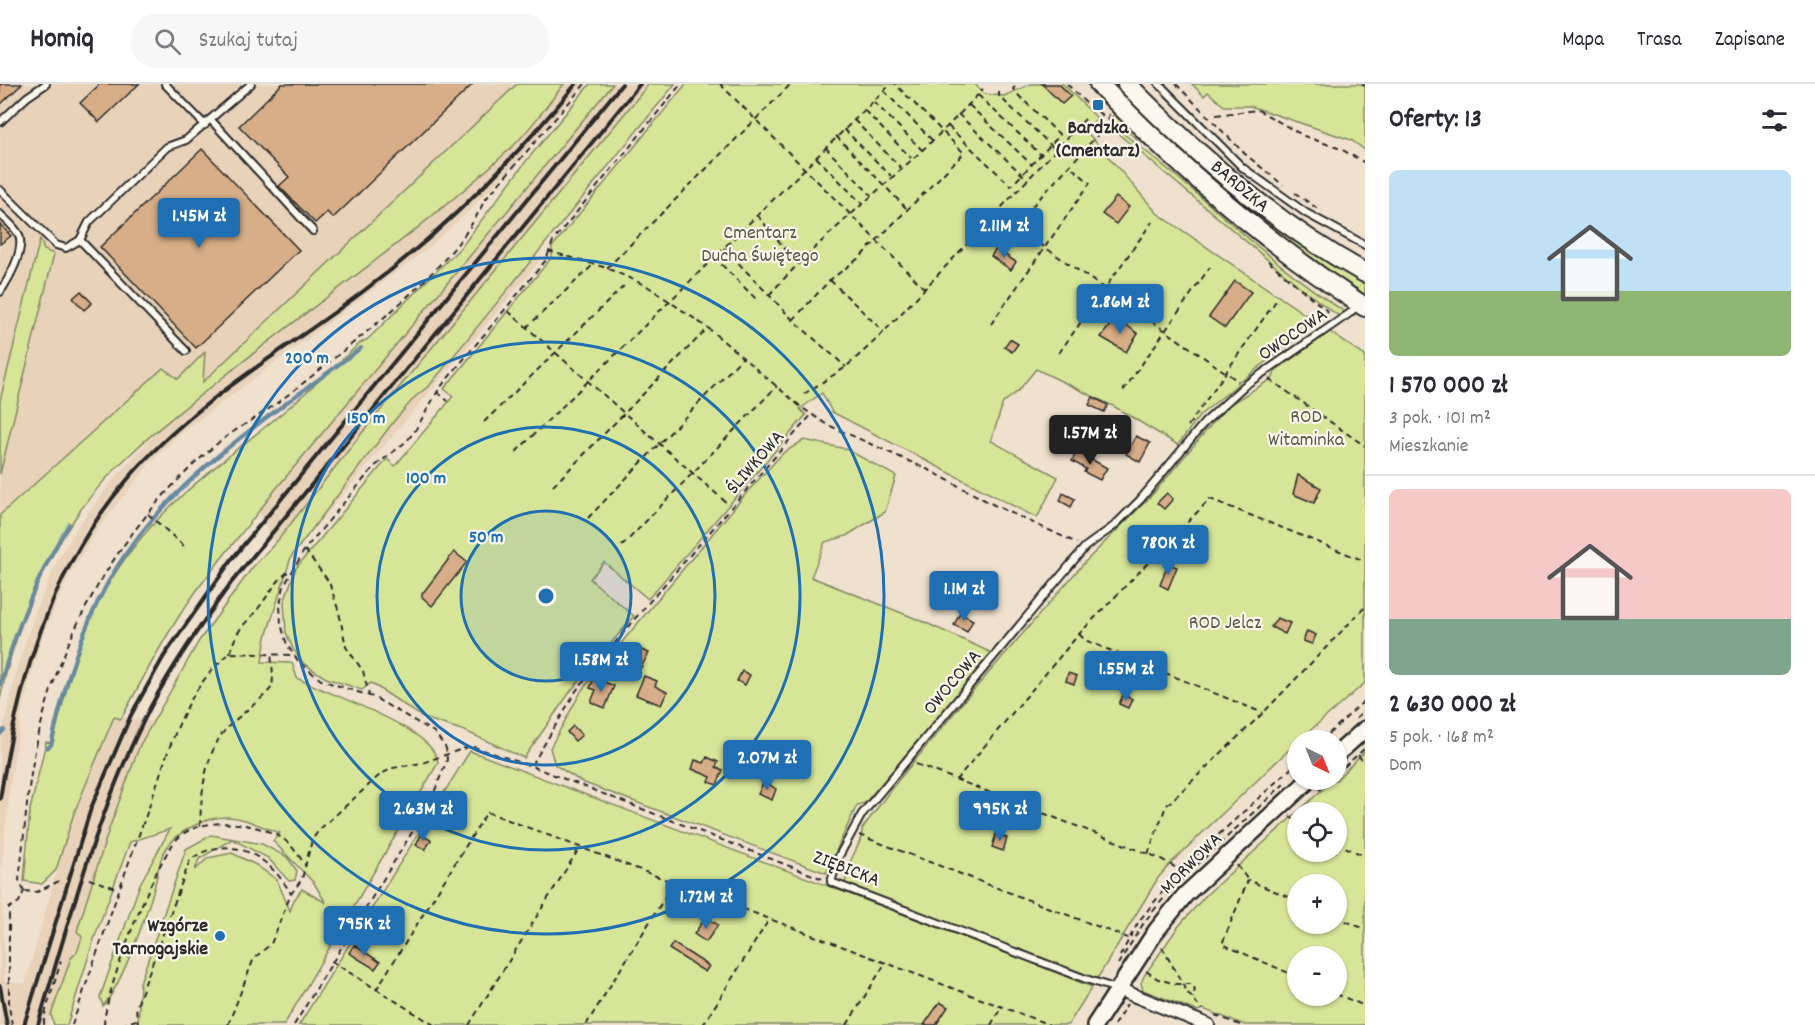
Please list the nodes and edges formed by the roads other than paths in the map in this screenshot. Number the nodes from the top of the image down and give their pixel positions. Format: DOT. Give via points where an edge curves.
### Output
graph roads {
  1 [pos="46,84"];
  2 [pos="165,84"];
  3 [pos="251,84"];
  4 [pos="1099,84"];
  5 [pos="1127,84"];
  6 [pos="1159,84"];
  7 [pos="211,120"];
  8 [pos="0,123"];
  9 [pos="204,125"];
  10 [pos="0,190"];
  11 [pos="0,214"];
  12 [pos="313,231"];
  13 [pos="80,240"];
  14 [pos="1365,245"];
  15 [pos="1365,273"];
  16 [pos="0,292"];
  17 [pos="1362,305"];
  18 [pos="186,351"];
  19 [pos="1365,729"];
  20 [pos="1347,745"];
  21 [pos="1308,790"];
  22 [pos="831,882"];
  23 [pos="1118,989"];
  24 [pos="1095,1025"];
  25 [pos="1208,1025"];
  1 -- 8 [label="lane"];
  2 -- 9 [label="lane"];
  3 -- 7 [label="lane"];
  4 -- 17 [label="main road, BARDZKA" via="1161,145 1275,243"];
  5 -- 15 [label="main road, BARDZKA" via="1238,186"];
  6 -- 14 [label="lane" via="1243,168 1306,213"];
  7 -- 9 [label="lane"];
  7 -- 12 [label="lane"];
  9 -- 13 [label="lane" via="186,140 167,147 89,222"];
  10 -- 13 [label="lane" via="56,245 66,248"];
  11 -- 16 [label="lane" via="20,241 13,271"];
  13 -- 18 [label="lane"];
  17 -- 22 [label="lane, OWOCOWA" via="1244,386 1205,422 1140,500 1085,547 862,814 839,856"];
  19 -- 20 [label="street"];
  21 -- 23 [label="street, MORWOWA" via="1185,895"];
  22 -- 23 [label="lane, ZIĘBICKA"];
  23 -- 24 [label="street, MORWOWA"];
  23 -- 25 [label="street, ZIĘBICKA"];
}
